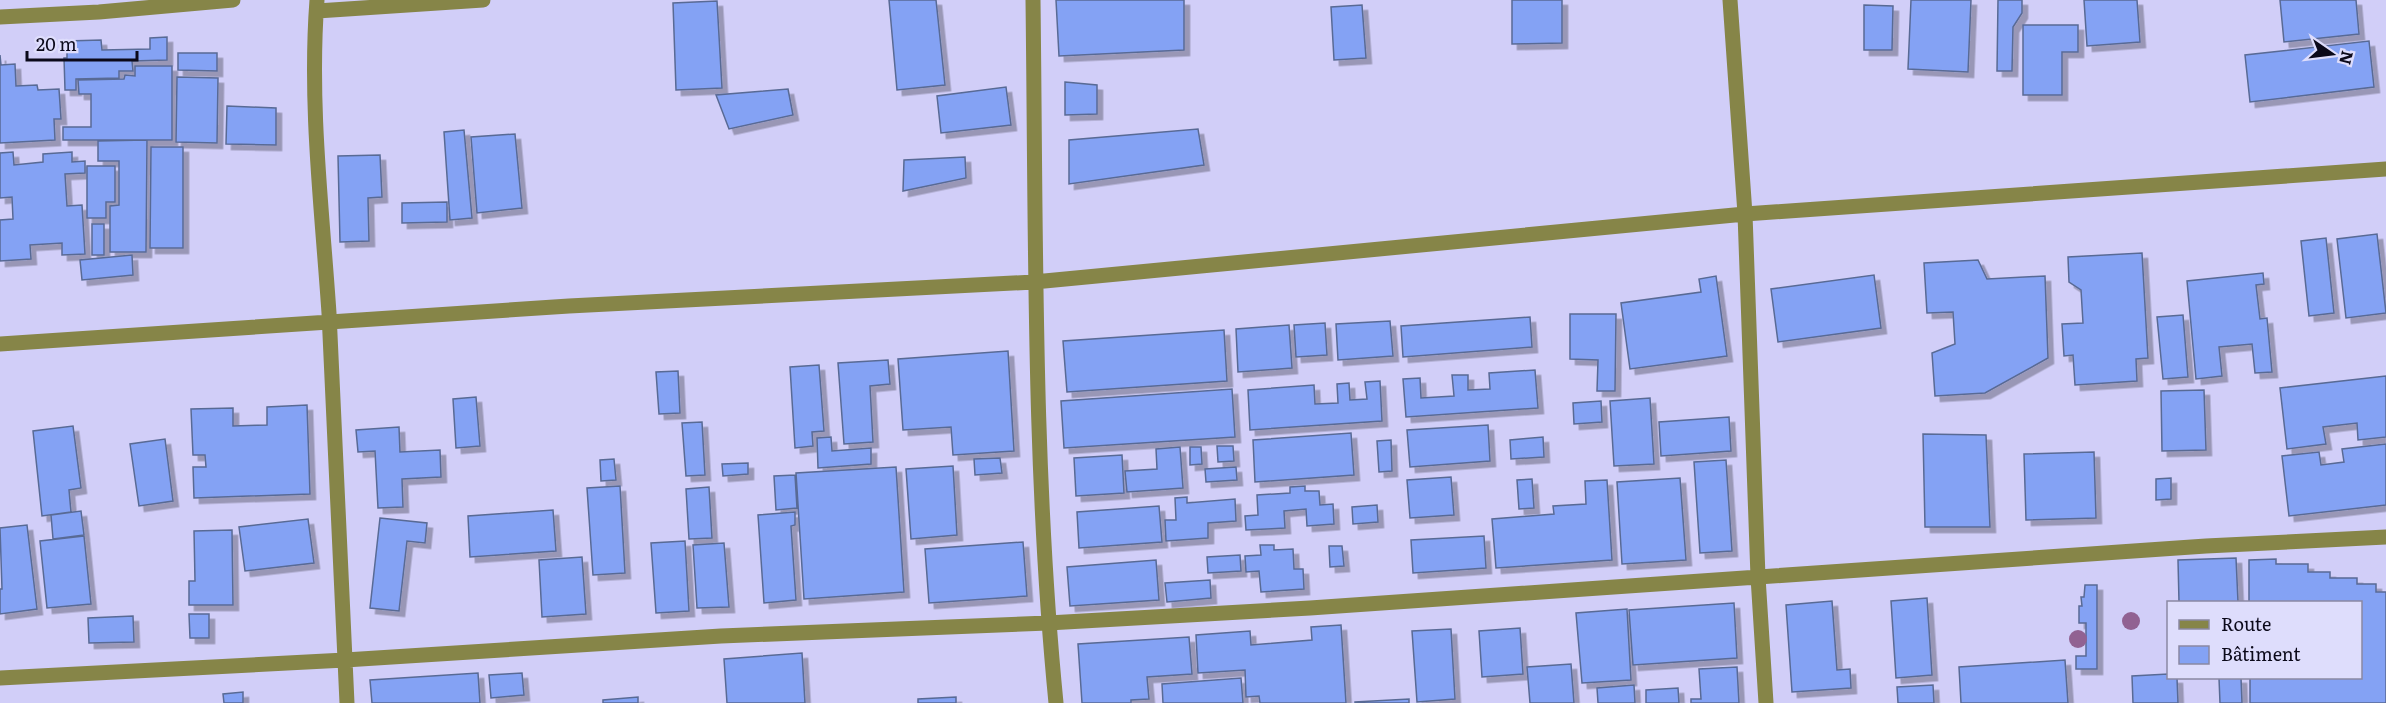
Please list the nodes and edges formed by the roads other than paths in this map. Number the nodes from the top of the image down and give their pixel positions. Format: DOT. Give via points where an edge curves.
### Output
graph roads {
  1 [pos="232,0"];
  2 [pos="483,0"];
  3 [pos="1033,0"];
  4 [pos="1730,0"];
  5 [pos="317,6"];
  6 [pos="0,16"];
  7 [pos="2386,169"];
  8 [pos="1745,214"];
  9 [pos="1034,282"];
  10 [pos="329,321"];
  11 [pos="0,344"];
  12 [pos="2386,537"];
  13 [pos="1758,577"];
  14 [pos="1048,623"];
  15 [pos="345,660"];
  16 [pos="0,678"];
  17 [pos="347,703"];
  18 [pos="1056,703"];
  19 [pos="1766,703"];
  1 -- 6 [label="street"];
  2 -- 5 [label="street"];
  3 -- 9 [label="street"];
  4 -- 8 [label="street"];
  5 -- 10 [label="street" via="316,104"];
  7 -- 8 [label="street"];
  8 -- 9 [label="street"];
  8 -- 13 [label="street"];
  9 -- 10 [label="street"];
  9 -- 14 [label="street"];
  10 -- 11 [label="street"];
  10 -- 15 [label="street"];
  12 -- 13 [label="street"];
  13 -- 14 [label="street"];
  13 -- 19 [label="street"];
  14 -- 15 [label="street" via="720,636"];
  14 -- 18 [label="street"];
  15 -- 16 [label="street"];
  15 -- 17 [label="street"];
}
